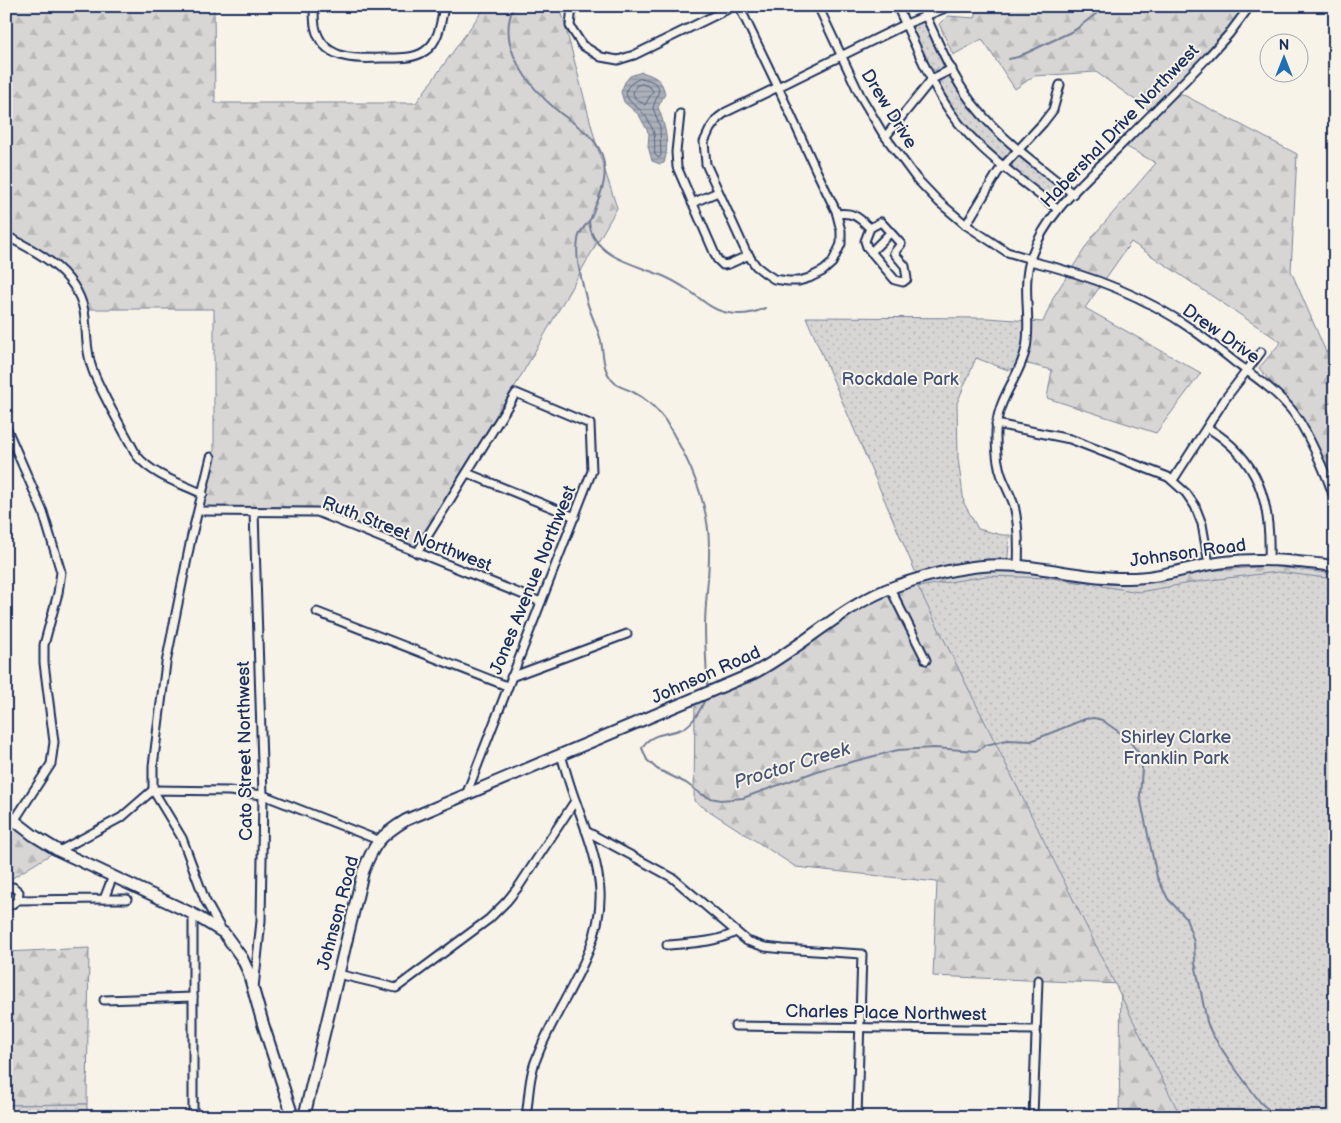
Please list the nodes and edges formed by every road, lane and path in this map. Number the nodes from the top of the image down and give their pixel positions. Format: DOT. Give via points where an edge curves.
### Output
graph roads {
  1 [pos="314,6"];
  2 [pos="444,6"];
  3 [pos="572,6"];
  4 [pos="734,6"];
  5 [pos="739,6"];
  6 [pos="818,6"];
  7 [pos="897,6"];
  8 [pos="921,6"];
  9 [pos="945,6"];
  10 [pos="1250,6"];
  11 [pos="926,16"];
  12 [pos="906,24"];
  13 [pos="841,56"];
  14 [pos="952,69"];
  15 [pos="932,79"];
  16 [pos="1060,84"];
  17 [pos="778,87"];
  18 [pos="680,114"];
  19 [pos="886,136"];
  20 [pos="1018,148"];
  21 [pos="1003,166"];
  22 [pos="718,192"];
  23 [pos="1073,194"];
  24 [pos="692,203"];
  25 [pos="1058,210"];
  26 [pos="837,214"];
  27 [pos="966,225"];
  28 [pos="870,228"];
  29 [pos="890,232"];
  30 [pos="6,236"];
  31 [pos="871,252"];
  32 [pos="749,255"];
  33 [pos="1030,260"];
  34 [pos="1261,352"];
  35 [pos="1246,371"];
  36 [pos="996,424"];
  37 [pos="6,427"];
  38 [pos="1208,428"];
  39 [pos="212,457"];
  40 [pos="467,473"];
  41 [pos="1173,480"];
  42 [pos="203,494"];
  43 [pos="1335,501"];
  44 [pos="199,512"];
  45 [pos="254,512"];
  46 [pos="575,517"];
  47 [pos="1335,546"];
  48 [pos="417,553"];
  49 [pos="1269,559"];
  50 [pos="1209,564"];
  51 [pos="1018,566"];
  52 [pos="1334,566"];
  53 [pos="890,588"];
  54 [pos="541,602"];
  55 [pos="317,612"];
  56 [pos="627,634"];
  57 [pos="926,660"];
  58 [pos="511,677"];
  59 [pos="507,686"];
  60 [pos="561,755"];
  61 [pos="153,790"];
  62 [pos="263,795"];
  63 [pos="466,795"];
  64 [pos="575,801"];
  65 [pos="10,817"];
  66 [pos="586,831"];
  67 [pos="378,840"];
  68 [pos="59,851"];
  69 [pos="113,876"];
  70 [pos="6,888"];
  71 [pos="104,899"];
  72 [pos="128,899"];
  73 [pos="18,900"];
  74 [pos="6,903"];
  75 [pos="193,914"];
  76 [pos="736,932"];
  77 [pos="224,933"];
  78 [pos="667,945"];
  79 [pos="338,974"];
  80 [pos="1038,980"];
  81 [pos="254,989"];
  82 [pos="193,997"];
  83 [pos="104,1000"];
  84 [pos="735,1026"];
  85 [pos="860,1028"];
  86 [pos="1036,1030"];
  87 [pos="193,1117"];
  88 [pos="293,1117"];
  89 [pos="304,1117"];
  90 [pos="526,1117"];
  91 [pos="857,1117"];
  92 [pos="1033,1117"];
  1 -- 2 [label="street" via="315,26 324,42 340,56 352,59 412,57 425,51 435,41"];
  3 -- 4 [label="street" via="570,26 582,45 601,57 618,60"];
  5 -- 17 [label="street"];
  6 -- 13 [label="street, Drew Drive"];
  7 -- 12 [label="street"];
  8 -- 11 [label="street"];
  9 -- 11 [label="street"];
  10 -- 23 [label="street, Habershal Drive Northwest" via="1208,57"];
  11 -- 12 [label="street"];
  11 -- 14 [label="street"];
  12 -- 13 [label="street"];
  12 -- 15 [label="street"];
  13 -- 17 [label="street"];
  13 -- 19 [label="street, Drew Drive" via="860,95"];
  14 -- 15 [label="street"];
  14 -- 20 [label="street" via="977,110"];
  15 -- 19 [label="street"];
  15 -- 21 [label="street" via="942,100 960,123"];
  16 -- 20 [label="street" via="1053,110"];
  17 -- 22 [label="street" via="726,112 710,128 704,142 706,164"];
  17 -- 26 [label="street"];
  18 -- 24 [label="street" via="675,161"];
  19 -- 27 [label="street, Drew Drive" via="916,178"];
  20 -- 21 [label="street"];
  20 -- 23 [label="street"];
  21 -- 25 [label="street"];
  21 -- 27 [label="street"];
  22 -- 24 [label="street"];
  22 -- 32 [label="street"];
  23 -- 25 [label="street, Habershal Drive Northwest"];
  24 -- 32 [label="street" via="723,265"];
  25 -- 33 [label="street, Habershal Drive Northwest" via="1038,240"];
  26 -- 28 [label="street" via="849,212"];
  26 -- 32 [label="street" via="841,244 832,263 823,272 799,281 774,279 756,266"];
  27 -- 33 [label="street, Drew Drive" via="1007,252"];
  28 -- 29 [label="street" via="881,222"];
  28 -- 31 [label="street" via="865,241"];
  29 -- 31 [label="street"];
  29 -- 31 [label="street" via="901,244 894,253 906,266 907,279 903,282 894,280"];
  30 -- 42 [label="street" via="54,263 74,286 85,315 92,370 137,456 154,472"];
  33 -- 35 [label="street, Drew Drive" via="1130,294 1190,327"];
  33 -- 36 [label="street, Habershal Drive Northwest" via="1026,349 1002,401"];
  34 -- 35 [label="street"];
  35 -- 38 [label="street"];
  35 -- 43 [label="street, Drew Drive" via="1289,406 1304,429"];
  36 -- 41 [label="street" via="1070,439"];
  36 -- 51 [label="street, Habershal Drive Northwest" via="999,465 1018,520"];
  37 -- 65 [label="street" via="43,512 61,572 44,645 54,755 51,764"];
  38 -- 41 [label="street"];
  38 -- 49 [label="street" via="1238,452 1257,479 1269,518"];
  39 -- 42 [label="street"];
  40 -- 46 [label="street"];
  40 -- 46 [label="street, Jones Avenue Northwest" via="516,393 590,424 592,471"];
  40 -- 48 [label="street"];
  41 -- 50 [label="street" via="1197,511"];
  42 -- 44 [label="street"];
  44 -- 45 [label="street, Ruth Street Northwest"];
  44 -- 61 [label="street" via="166,663"];
  45 -- 48 [label="street, Ruth Street Northwest" via="317,512"];
  45 -- 62 [label="street, Cato Street Northwest"];
  46 -- 54 [label="street, Jones Avenue Northwest"];
  47 -- 52 [label="street"];
  48 -- 54 [label="street, Ruth Street Northwest"];
  49 -- 50 [label="street, Johnson Road"];
  49 -- 52 [label="street, Johnson Road"];
  50 -- 51 [label="street, Johnson Road" via="1158,576 1127,578"];
  51 -- 53 [label="street, Johnson Road" via="954,569"];
  53 -- 57 [label="street"];
  53 -- 60 [label="street, Johnson Road" via="851,609 769,665"];
  54 -- 58 [label="street, Jones Avenue Northwest"];
  55 -- 59 [label="street"];
  56 -- 58 [label="street"];
  58 -- 59 [label="street, Jones Avenue Northwest"];
  59 -- 63 [label="street, Jones Avenue Northwest"];
  60 -- 63 [label="street, Johnson Road"];
  60 -- 64 [label="street"];
  61 -- 62 [label="street"];
  61 -- 68 [label="street" via="122,818"];
  61 -- 77 [label="street" via="182,838 205,900"];
  62 -- 67 [label="street"];
  62 -- 81 [label="street, Cato Street Northwest" via="261,921"];
  63 -- 67 [label="street, Johnson Road" via="406,820"];
  64 -- 66 [label="street"];
  64 -- 79 [label="street" via="508,902 432,962 396,988"];
  65 -- 68 [label="street"];
  66 -- 76 [label="street" via="673,878"];
  66 -- 90 [label="street" via="600,891 598,918 582,964 536,1059"];
  67 -- 79 [label="street, Johnson Road" via="363,872"];
  68 -- 69 [label="street"];
  69 -- 71 [label="street"];
  69 -- 75 [label="street"];
  70 -- 73 [label="street" via="13,887 19,892"];
  71 -- 72 [label="street"];
  71 -- 73 [label="street"];
  73 -- 74 [label="street" via="12,905"];
  75 -- 77 [label="street"];
  75 -- 82 [label="street"];
  76 -- 78 [label="street" via="703,942"];
  76 -- 85 [label="street" via="747,941 765,947 862,954"];
  77 -- 81 [label="street" via="242,958"];
  79 -- 89 [label="street, Johnson Road"];
  80 -- 86 [label="street"];
  81 -- 88 [label="street"];
  82 -- 83 [label="street"];
  82 -- 87 [label="street"];
  84 -- 85 [label="street, Charles Place Northwest"];
  85 -- 86 [label="street, Charles Place Northwest"];
  85 -- 91 [label="street"];
  86 -- 92 [label="street"];
}
